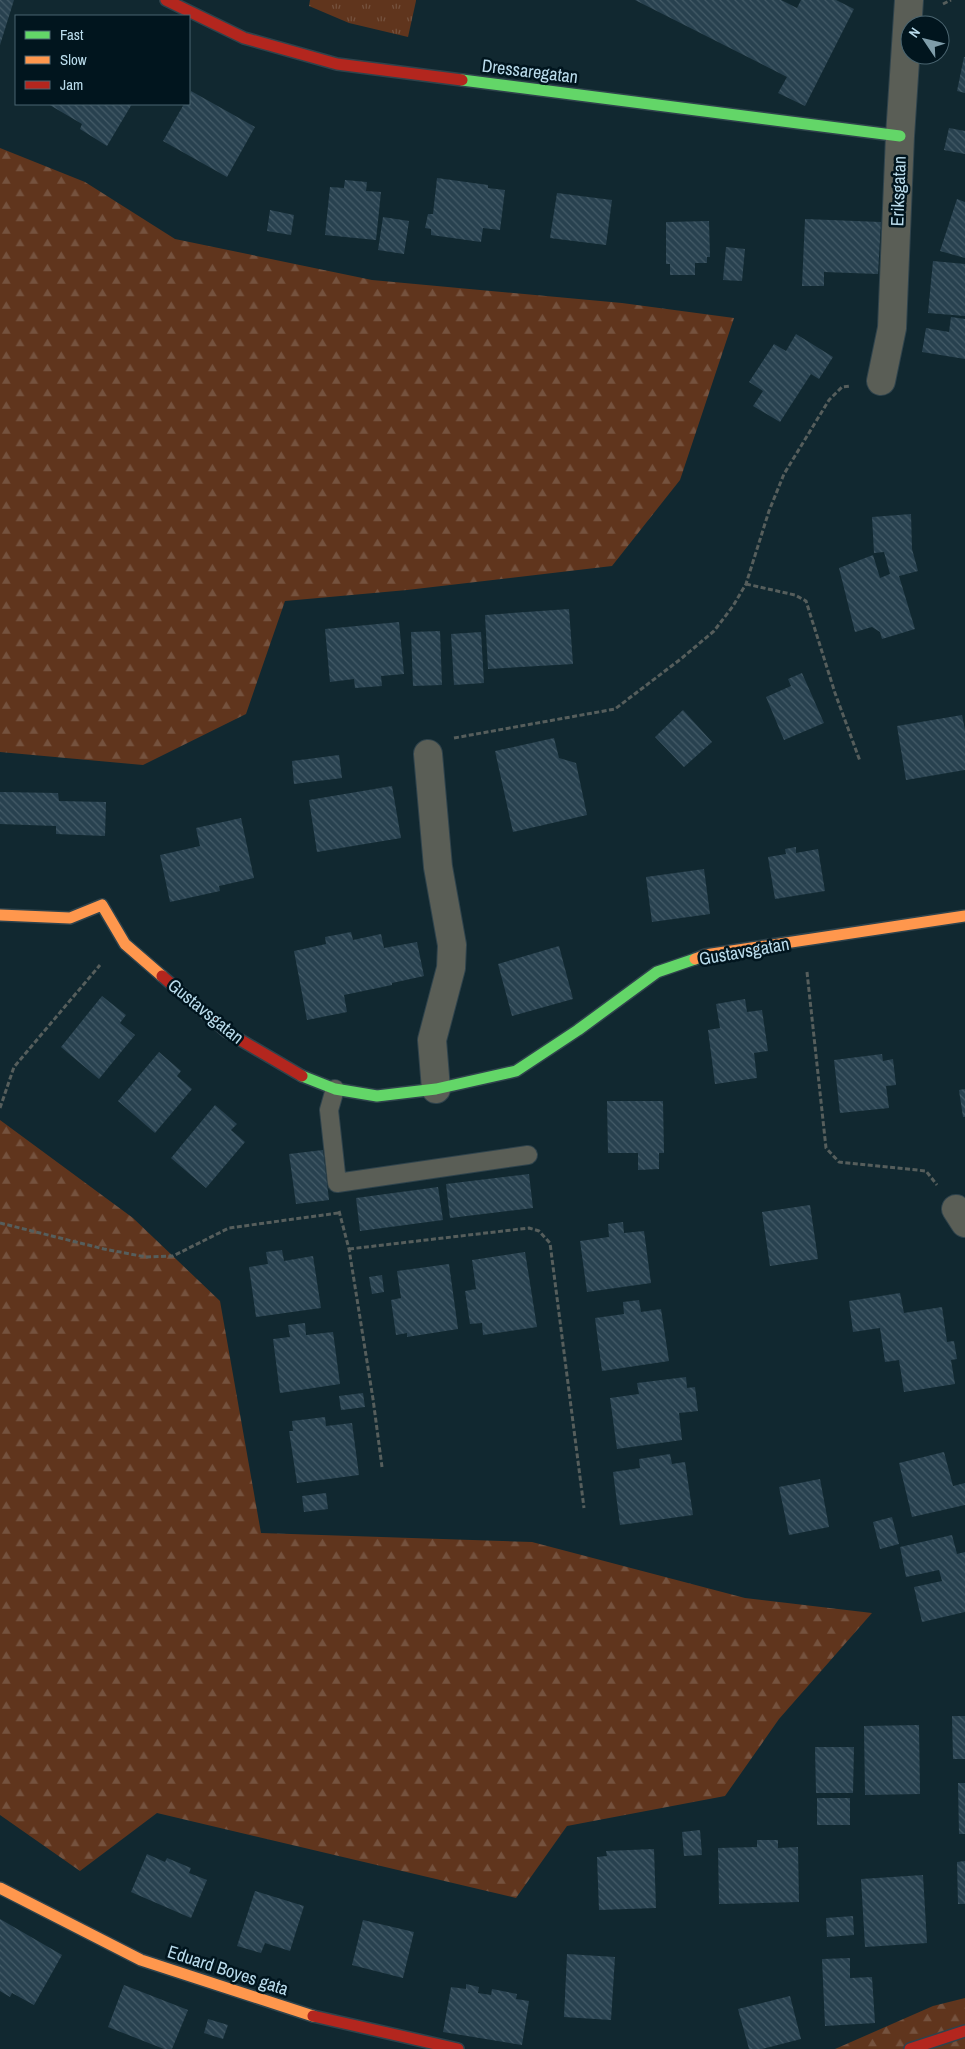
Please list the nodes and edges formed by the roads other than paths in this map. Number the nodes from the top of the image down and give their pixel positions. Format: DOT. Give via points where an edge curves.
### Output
graph roads {
  1 [pos="166,0"];
  2 [pos="909,0"];
  3 [pos="900,136"];
  4 [pos="881,381"];
  5 [pos="428,754"];
  6 [pos="0,915"];
  7 [pos="965,916"];
  8 [pos="335,1089"];
  9 [pos="436,1089"];
  10 [pos="528,1155"];
  11 [pos="0,1888"];
  12 [pos="965,2031"];
  13 [pos="458,2049"];
  14 [pos="910,2049"];
  1 -- 3 [label="street, Dressaregatan" via="244,38 337,64"];
  2 -- 3 [label="street, Eriksgatan"];
  3 -- 4 [label="street, Eriksgatan" via="892,328"];
  5 -- 9 [label="street" via="438,867 452,945 451,968 432,1040"];
  6 -- 8 [label="street, Gustavsgatan" via="70,918 102,905 125,944 227,1032 298,1075"];
  7 -- 9 [label="street, Gustavsgatan" via="705,955 657,972 516,1071"];
  8 -- 9 [label="street, Gustavsgatan" via="377,1096"];
  8 -- 10 [label="lane" via="329,1110 337,1183"];
  11 -- 13 [label="street, Eduard Boyes gata" via="141,1960 307,2014"];
  12 -- 14 [label="street"];
}
